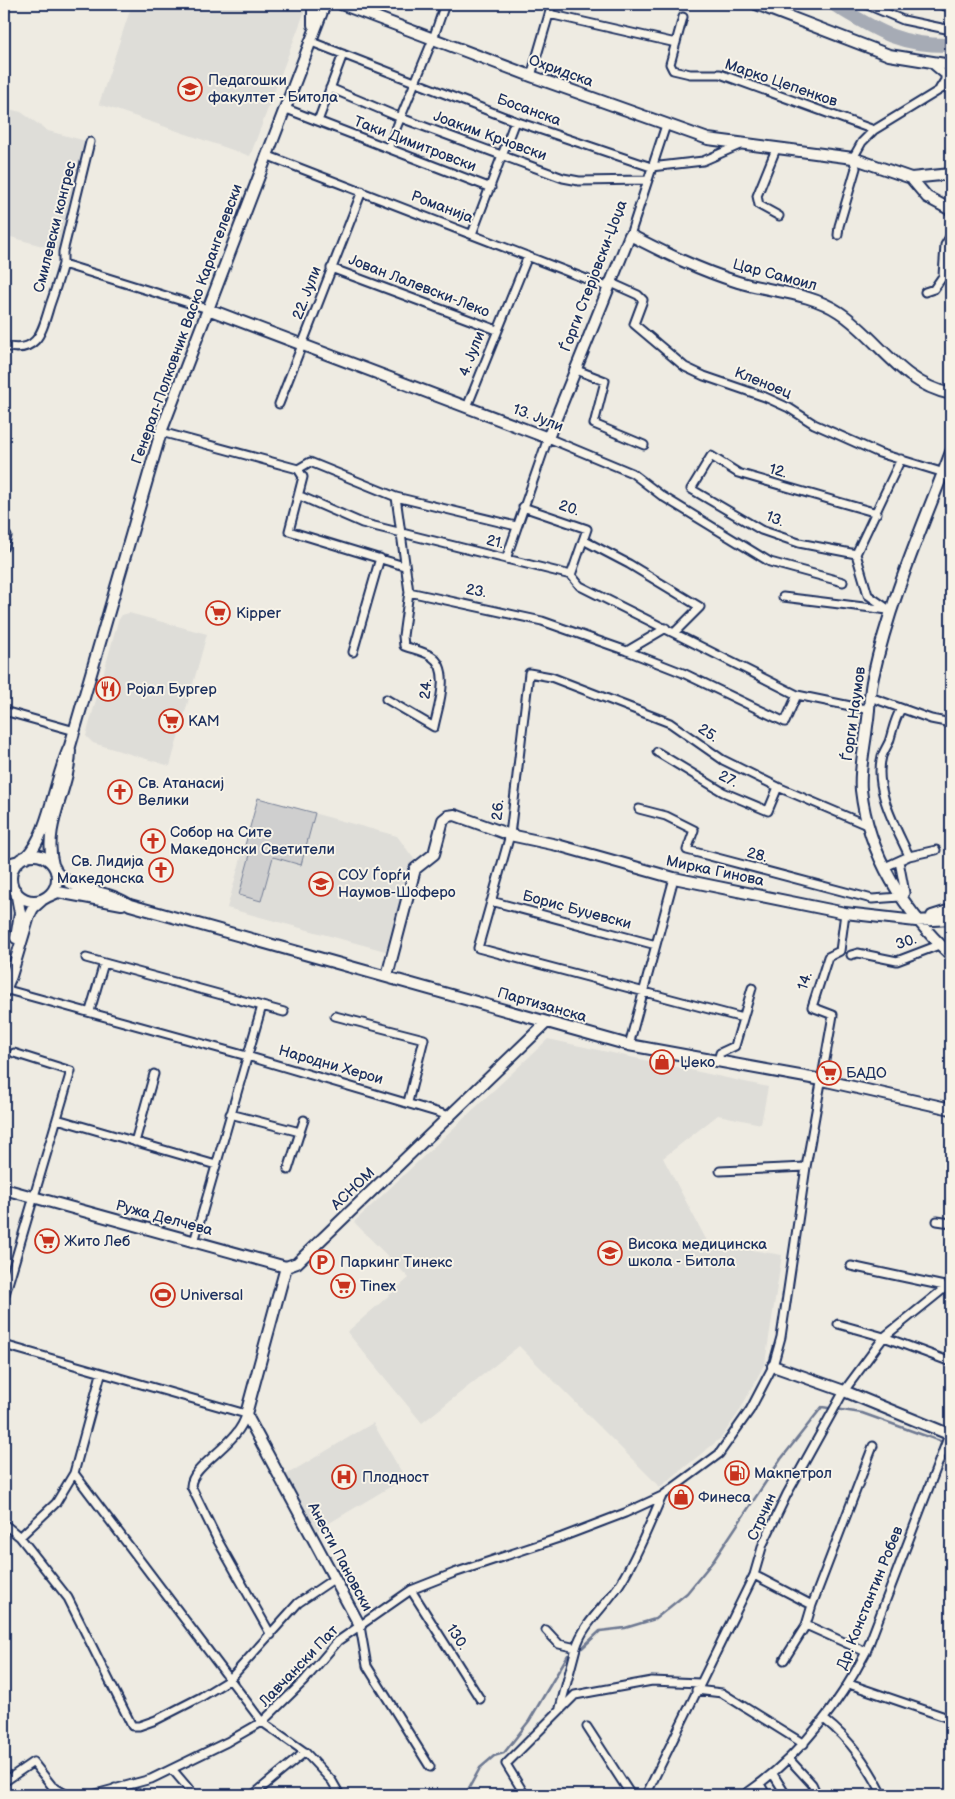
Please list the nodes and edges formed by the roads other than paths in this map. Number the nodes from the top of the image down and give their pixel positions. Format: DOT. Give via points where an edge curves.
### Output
graph roads {
  1 [pos="313,4"];
  2 [pos="325,4"];
  3 [pos="341,4"];
  4 [pos="445,4"];
  5 [pos="552,4"];
  6 [pos="756,4"];
  7 [pos="865,4"];
  8 [pos="944,4"];
  9 [pos="951,6"];
  10 [pos="549,14"];
  11 [pos="683,17"];
  12 [pos="951,30"];
  13 [pos="311,36"];
  14 [pos="433,39"];
  15 [pos="676,43"];
  16 [pos="343,54"];
  17 [pos="951,58"];
  18 [pos="908,60"];
  19 [pos="932,64"];
  20 [pos="951,65"];
  21 [pos="531,76"];
  22 [pos="416,82"];
  23 [pos="951,83"];
  24 [pos="330,88"];
  25 [pos="938,90"];
  26 [pos="284,108"];
  27 [pos="400,118"];
  28 [pos="318,121"];
  29 [pos="515,121"];
  30 [pos="666,125"];
  31 [pos="874,130"];
  32 [pos="90,142"];
  33 [pos="744,144"];
  34 [pos="388,148"];
  35 [pos="776,148"];
  36 [pos="266,154"];
  37 [pos="502,156"];
  38 [pos="853,158"];
  39 [pos="650,167"];
  40 [pos="951,174"];
  41 [pos="911,178"];
  42 [pos="646,180"];
  43 [pos="491,188"];
  44 [pos="362,192"];
  45 [pos="951,210"];
  46 [pos="779,216"];
  47 [pos="472,234"];
  48 [pos="630,234"];
  49 [pos="838,235"];
  50 [pos="951,235"];
  51 [pos="528,256"];
  52 [pos="63,264"];
  53 [pos="332,268"];
  54 [pos="608,284"];
  55 [pos="925,292"];
  56 [pos="208,309"];
  57 [pos="497,330"];
  58 [pos="302,344"];
  59 [pos="4,346"];
  60 [pos="574,370"];
  61 [pos="951,394"];
  62 [pos="280,404"];
  63 [pos="467,407"];
  64 [pos="161,432"];
  65 [pos="548,438"];
  66 [pos="644,445"];
  67 [pos="951,452"];
  68 [pos="901,459"];
  69 [pos="298,469"];
  70 [pos="947,473"];
  71 [pos="691,489"];
  72 [pos="300,496"];
  73 [pos="396,497"];
  74 [pos="523,507"];
  75 [pos="878,513"];
  76 [pos="516,526"];
  77 [pos="402,533"];
  78 [pos="4,535"];
  79 [pos="583,540"];
  80 [pos="4,547"];
  81 [pos="856,554"];
  82 [pos="380,558"];
  83 [pos="506,559"];
  84 [pos="404,566"];
  85 [pos="571,575"];
  86 [pos="843,582"];
  87 [pos="409,592"];
  88 [pos="783,597"];
  89 [pos="891,611"];
  90 [pos="666,628"];
  91 [pos="675,632"];
  92 [pos="627,651"];
  93 [pos="353,652"];
  94 [pos="529,673"];
  95 [pos="798,695"];
  96 [pos="870,697"];
  97 [pos="386,700"];
  98 [pos="901,709"];
  99 [pos="870,710"];
  100 [pos="4,711"];
  101 [pos="951,723"];
  102 [pos="75,731"];
  103 [pos="70,746"];
  104 [pos="657,752"];
  105 [pos="778,787"];
  106 [pos="639,809"];
  107 [pos="869,826"];
  108 [pos="510,835"];
  109 [pos="936,850"];
  110 [pos="909,856"];
  111 [pos="22,859"];
  112 [pos="899,861"];
  113 [pos="4,865"];
  114 [pos="885,866"];
  115 [pos="55,868"];
  116 [pos="4,876"];
  117 [pos="674,878"];
  118 [pos="14,888"];
  119 [pos="900,897"];
  120 [pos="46,898"];
  121 [pos="491,901"];
  122 [pos="130,905"];
  123 [pos="951,910"];
  124 [pos="845,914"];
  125 [pos="951,919"];
  126 [pos="916,920"];
  127 [pos="656,945"];
  128 [pos="939,946"];
  129 [pos="851,955"];
  130 [pos="951,956"];
  131 [pos="86,958"];
  132 [pos="104,963"];
  133 [pos="387,976"];
  134 [pos="752,988"];
  135 [pos="4,990"];
  136 [pos="644,992"];
  137 [pos="262,1006"];
  138 [pos="90,1012"];
  139 [pos="284,1012"];
  140 [pos="335,1016"];
  141 [pos="743,1018"];
  142 [pos="547,1022"];
  143 [pos="629,1045"];
  144 [pos="14,1053"];
  145 [pos="247,1056"];
  146 [pos="718,1061"];
  147 [pos="154,1074"];
  148 [pos="822,1080"];
  149 [pos="408,1102"];
  150 [pos="951,1109"];
  151 [pos="230,1114"];
  152 [pos="450,1116"];
  153 [pos="57,1119"];
  154 [pos="304,1120"];
  155 [pos="300,1132"];
  156 [pos="135,1142"];
  157 [pos="216,1165"];
  158 [pos="806,1167"];
  159 [pos="288,1170"];
  160 [pos="720,1171"];
  161 [pos="4,1189"];
  162 [pos="34,1198"];
  163 [pos="937,1221"];
  164 [pos="951,1223"];
  165 [pos="194,1242"];
  166 [pos="851,1266"];
  167 [pos="286,1268"];
  168 [pos="950,1286"];
  169 [pos="4,1298"];
  170 [pos="838,1324"];
  171 [pos="884,1337"];
  172 [pos="4,1345"];
  173 [pos="951,1362"];
  174 [pos="773,1366"];
  175 [pos="100,1374"];
  176 [pos="844,1391"];
  177 [pos="246,1414"];
  178 [pos="950,1435"];
  179 [pos="873,1446"];
  180 [pos="74,1473"];
  181 [pos="662,1496"];
  182 [pos="4,1524"];
  183 [pos="20,1537"];
  184 [pos="754,1575"];
  185 [pos="335,1578"];
  186 [pos="411,1590"];
  187 [pos="812,1605"];
  188 [pos="360,1626"];
  189 [pos="806,1626"];
  190 [pos="546,1630"];
  191 [pos="271,1635"];
  192 [pos="576,1648"];
  193 [pos="866,1652"];
  194 [pos="784,1660"];
  195 [pos="229,1680"];
  196 [pos="849,1684"];
  197 [pos="698,1687"];
  198 [pos="480,1699"];
  199 [pos="560,1708"];
  200 [pos="951,1718"];
  201 [pos="825,1720"];
  202 [pos="262,1722"];
  203 [pos="587,1728"];
  204 [pos="804,1744"];
  205 [pos="305,1752"];
  206 [pos="789,1759"];
  207 [pos="430,1766"];
  208 [pos="172,1769"];
  209 [pos="772,1774"];
  210 [pos="4,1782"];
  211 [pos="760,1784"];
  212 [pos="115,1788"];
  213 [pos="649,1794"];
  214 [pos="67,1795"];
  215 [pos="92,1795"];
  216 [pos="119,1795"];
  217 [pos="194,1795"];
  218 [pos="253,1795"];
  219 [pos="340,1795"];
  220 [pos="525,1795"];
  221 [pos="631,1795"];
  222 [pos="744,1795"];
  223 [pos="766,1795"];
  224 [pos="786,1795"];
  225 [pos="817,1795"];
  226 [pos="883,1795"];
  1 -- 13 [label="street, Генерал-Полковник Васко Карангелевски"];
  2 -- 13 [label="street, Генерал-Полковник Васко Карангелевски"];
  3 -- 14 [label="street, Охридска"];
  4 -- 14 [label="street"];
  5 -- 10 [label="street"];
  6 -- 18 [label="street" via="854,43"];
  7 -- 12 [label="street" via="903,20"];
  8 -- 9 [label="street"];
  10 -- 15 [label="street"];
  10 -- 21 [label="street"];
  11 -- 15 [label="street, Марко Цепенков"];
  13 -- 16 [label="street, Босанска"];
  13 -- 26 [label="street, Генерал-Полковник Васко Карангелевски"];
  14 -- 21 [label="street, Охридска"];
  14 -- 22 [label="street"];
  15 -- 31 [label="street, Марко Цепенков" via="670,64 673,70 690,74 720,74"];
  16 -- 22 [label="street, Босанска"];
  16 -- 24 [label="street"];
  17 -- 18 [label="street"];
  18 -- 19 [label="street"];
  19 -- 20 [label="street"];
  19 -- 25 [label="street" via="945,75"];
  21 -- 30 [label="street, Охридска"];
  22 -- 27 [label="street"];
  22 -- 29 [label="street, Босанска"];
  23 -- 25 [label="street"];
  24 -- 27 [label="street, Јоаким Крчовски"];
  24 -- 28 [label="street"];
  25 -- 31 [label="street"];
  26 -- 28 [label="street, Таки Димитровски"];
  26 -- 36 [label="street, Генерал-Полковник Васко Карангелевски"];
  27 -- 34 [label="street"];
  27 -- 37 [label="street, Јоаким Крчовски"];
  28 -- 34 [label="street, Таки Димитровски"];
  29 -- 37 [label="street"];
  29 -- 39 [label="street, Босанска"];
  30 -- 33 [label="street, Охридска" via="708,139"];
  30 -- 39 [label="street, Ѓорги Стерјовски-Џоџа"];
  31 -- 38 [label="street"];
  32 -- 52 [label="street, Смилевски конгрес" via="63,252"];
  33 -- 35 [label="street, Охридска"];
  33 -- 39 [label="street, Босанска" via="703,160"];
  34 -- 43 [label="street, Таки Димитровски"];
  35 -- 38 [label="street, Охридска"];
  35 -- 46 [label="street" via="757,196 759,205"];
  36 -- 44 [label="street, Романија"];
  36 -- 56 [label="street, Генерал-Полковник Васко Карангелевски"];
  37 -- 42 [label="street, Јоаким Крчовски" via="579,181"];
  37 -- 43 [label="street"];
  38 -- 41 [label="street, Охридска"];
  38 -- 49 [label="street" via="856,168"];
  39 -- 42 [label="street, Ѓорги Стерјовски-Џоџа"];
  40 -- 41 [label="street, Охридска"];
  41 -- 45 [label="street" via="927,197"];
  42 -- 48 [label="street, Ѓорги Стерјовски-Џоџа"];
  43 -- 47 [label="street, Таки Димитровски"];
  44 -- 47 [label="street, Романија"];
  44 -- 53 [label="street, 22. Јули"];
  47 -- 51 [label="street, Романија"];
  48 -- 54 [label="street, Ѓорги Стерјовски-Џоџа"];
  48 -- 61 [label="street, Цар Самоил" via="698,269 828,305 848,318 914,379 939,392"];
  50 -- 55 [label="street" via="944,246 943,276 934,289"];
  51 -- 54 [label="street, Романија"];
  51 -- 57 [label="street, 4. Јули"];
  52 -- 56 [label="street"];
  52 -- 59 [label="street, Смилевски конгрес" via="41,336 29,346 16,350"];
  53 -- 57 [label="street, Јован Лалевски-Леко"];
  53 -- 58 [label="street, 22. Јули"];
  54 -- 60 [label="street, Ѓорги Стерјовски-Џоџа"];
  54 -- 68 [label="street, Кленоец" via="643,300 634,324 685,367 765,397 814,424 879,453"];
  56 -- 58 [label="street, 13. Јули"];
  56 -- 64 [label="street, Генерал-Полковник Васко Карангелевски"];
  57 -- 63 [label="street, 4. Јули"];
  58 -- 62 [label="street, 22. Јули"];
  58 -- 63 [label="street, 13. Јули"];
  60 -- 65 [label="street, Ѓорги Стерјовски-Џоџа"];
  60 -- 66 [label="street" via="604,380 594,424"];
  63 -- 65 [label="street, 13. Јули"];
  64 -- 69 [label="street"];
  64 -- 102 [label="street, Генерал-Полковник Васко Карангелевски"];
  65 -- 74 [label="street"];
  65 -- 86 [label="street, 13. Јули" via="632,473 662,496 770,562"];
  67 -- 70 [label="street, Ѓорги Наумов"];
  68 -- 70 [label="street, Кленоец"];
  68 -- 75 [label="street"];
  69 -- 72 [label="street" via="303,477"];
  69 -- 73 [label="street" via="310,462"];
  70 -- 89 [label="street, Ѓорги Наумов"];
  71 -- 75 [label="street, 12." via="711,456 738,473"];
  71 -- 81 [label="street, 13." via="761,530 799,543"];
  72 -- 77 [label="street, 21." via="362,524"];
  72 -- 82 [label="street" via="289,531"];
  73 -- 76 [label="street"];
  73 -- 77 [label="street"];
  74 -- 76 [label="street"];
  74 -- 79 [label="street, 20." via="587,529"];
  75 -- 81 [label="street"];
  76 -- 83 [label="street"];
  77 -- 83 [label="street, 21."];
  77 -- 84 [label="street"];
  78 -- 80 [label="street"];
  79 -- 85 [label="street, 20."];
  79 -- 91 [label="street" via="700,607"];
  81 -- 89 [label="street" via="868,595"];
  82 -- 84 [label="street"];
  82 -- 93 [label="street"];
  83 -- 85 [label="street, 21."];
  84 -- 87 [label="street"];
  85 -- 90 [label="street, 21." via="580,586"];
  87 -- 92 [label="street, 23." via="542,621"];
  87 -- 97 [label="street, 24." via="404,646 431,656 440,667 442,682 434,727"];
  88 -- 89 [label="street"];
  89 -- 96 [label="street, Ѓорги Наумов" via="872,678"];
  90 -- 91 [label="street, 21."];
  90 -- 92 [label="street"];
  91 -- 95 [label="street, 21."];
  92 -- 95 [label="street, 23." via="684,673 784,722"];
  94 -- 105 [label="street, 25." via="551,677 670,723 724,760"];
  94 -- 108 [label="street, 26."];
  95 -- 99 [label="street, 21."];
  96 -- 98 [label="street"];
  96 -- 99 [label="street, Ѓорги Наумов"];
  98 -- 101 [label="street"];
  98 -- 110 [label="street" via="882,755 880,778 892,819"];
  99 -- 107 [label="street, Ѓорги Наумов" via="861,773"];
  100 -- 102 [label="street"];
  102 -- 103 [label="street, Генерал-Полковник Васко Карангелевски"];
  103 -- 111 [label="street, Генерал-Полковник Васко Карангелевски" via="35,848"];
  103 -- 115 [label="street, Генерал-Полковник Васко Карангелевски" via="70,765 49,837 49,851"];
  104 -- 105 [label="street, 27." via="723,792 768,811"];
  105 -- 107 [label="street, 25."];
  106 -- 119 [label="street, 28." via="666,816 694,830 687,850 872,899"];
  107 -- 114 [label="street, Ѓорги Наумов"];
  108 -- 117 [label="street, Мирка Гинова"];
  108 -- 121 [label="street, 26."];
  108 -- 133 [label="street, Мирка Гинова" via="454,815 443,820 434,854 415,869"];
  109 -- 110 [label="street"];
  110 -- 112 [label="street"];
  111 -- 113 [label="street"];
  111 -- 115 [label="street" via="41,856"];
  111 -- 118 [label="street, Генерал-Полковник Васко Карангелевски" via="12,872"];
  112 -- 114 [label="street"];
  112 -- 119 [label="street" via="905,892"];
  114 -- 119 [label="street, Ѓорги Наумов"];
  115 -- 120 [label="street, Генерал-Полковник Васко Карангелевски" via="56,885"];
  115 -- 122 [label="street, Партизанска" via="62,879 74,885"];
  116 -- 118 [label="street"];
  117 -- 124 [label="street, Мирка Гинова"];
  117 -- 127 [label="street"];
  118 -- 120 [label="street" via="28,900"];
  118 -- 135 [label="street, Генерал-Полковник Васко Карангелевски" via="19,923"];
  119 -- 126 [label="street, Ѓорги Наумов"];
  120 -- 122 [label="street, Партизанска" via="58,892"];
  120 -- 135 [label="street, Генерал-Полковник Васко Карангелевски" via="33,908 29,916"];
  121 -- 127 [label="street, Борис Буџевски"];
  121 -- 136 [label="street, 26." via="478,948"];
  122 -- 133 [label="street, Партизанска"];
  123 -- 126 [label="street"];
  124 -- 126 [label="street, Мирка Гинова"];
  124 -- 148 [label="street, 14." via="840,951 828,957 812,1007 832,1015"];
  125 -- 126 [label="street"];
  126 -- 128 [label="street, Ѓорги Наумов"];
  127 -- 136 [label="street"];
  128 -- 129 [label="street, 30." via="897,962 858,953"];
  128 -- 130 [label="street, Ѓорги Наумов"];
  131 -- 132 [label="street"];
  132 -- 137 [label="street"];
  132 -- 138 [label="street"];
  133 -- 142 [label="street, Партизанска"];
  134 -- 141 [label="street"];
  135 -- 138 [label="street, Народни Херои"];
  136 -- 141 [label="street"];
  136 -- 143 [label="street"];
  137 -- 139 [label="street"];
  137 -- 145 [label="street"];
  138 -- 145 [label="street, Народни Херои"];
  140 -- 149 [label="street" via="424,1039"];
  141 -- 146 [label="street" via="735,1046 720,1053"];
  142 -- 143 [label="street, Партизанска"];
  142 -- 152 [label="street, АСНОМ"];
  143 -- 146 [label="street, Партизанска"];
  144 -- 153 [label="street" via="71,1071"];
  145 -- 149 [label="street, Народни Херои"];
  145 -- 151 [label="street"];
  146 -- 148 [label="street, Партизанска"];
  147 -- 156 [label="street"];
  148 -- 150 [label="street, Партизанска"];
  148 -- 158 [label="street, Лавчански Пат"];
  149 -- 152 [label="street, Народни Херои"];
  151 -- 155 [label="street"];
  151 -- 157 [label="street"];
  152 -- 167 [label="street, АСНОМ" via="297,1263"];
  153 -- 156 [label="street"];
  153 -- 162 [label="street"];
  154 -- 155 [label="street"];
  155 -- 159 [label="street"];
  156 -- 157 [label="street"];
  157 -- 165 [label="street"];
  158 -- 160 [label="street"];
  158 -- 174 [label="street, Лавчански Пат" via="781,1337"];
  161 -- 162 [label="street, Ружа Делчева"];
  162 -- 165 [label="street, Ружа Делчева"];
  162 -- 169 [label="street"];
  163 -- 164 [label="street"];
  165 -- 167 [label="street, Ружа Делчева"];
  166 -- 168 [label="street"];
  167 -- 177 [label="street"];
  168 -- 171 [label="street, Стрчин"];
  170 -- 171 [label="street"];
  171 -- 173 [label="street"];
  171 -- 176 [label="street, Стрчин"];
  172 -- 175 [label="street"];
  174 -- 176 [label="street"];
  174 -- 181 [label="street, Лавчански Пат" via="750,1410 719,1454"];
  175 -- 177 [label="street"];
  175 -- 180 [label="street"];
  176 -- 178 [label="street"];
  176 -- 184 [label="street, Стрчин" via="771,1527"];
  177 -- 185 [label="street, Анести Пановски"];
  177 -- 191 [label="street" via="244,1423 223,1449 194,1474 191,1486"];
  178 -- 193 [label="street, Др. Константин Робев"];
  179 -- 187 [label="street"];
  180 -- 183 [label="street" via="56,1503"];
  180 -- 195 [label="street"];
  181 -- 186 [label="street, Лавчански Пат" via="592,1526 454,1572"];
  181 -- 192 [label="street" via="633,1562 609,1601 580,1634"];
  182 -- 183 [label="street"];
  183 -- 195 [label="street" via="68,1598 132,1726 156,1720"];
  184 -- 187 [label="street"];
  184 -- 197 [label="street, Стрчин"];
  185 -- 188 [label="street, Анести Пановски"];
  185 -- 191 [label="street" via="298,1603"];
  186 -- 188 [label="street, Лавчански Пат"];
  186 -- 198 [label="street, 130."];
  187 -- 189 [label="street"];
  188 -- 202 [label="street, Лавчански Пат" via="338,1642"];
  188 -- 207 [label="street, Анести Пановски" via="367,1666"];
  189 -- 193 [label="street"];
  189 -- 194 [label="street"];
  190 -- 192 [label="street" via="559,1644"];
  191 -- 195 [label="street"];
  192 -- 199 [label="street"];
  193 -- 196 [label="street, Др. Константин Робев"];
  195 -- 202 [label="street"];
  196 -- 200 [label="street"];
  196 -- 201 [label="street, Др. Константин Робев"];
  197 -- 199 [label="street" via="652,1681 574,1695"];
  197 -- 204 [label="street" via="722,1693"];
  197 -- 213 [label="street, Стрчин"];
  199 -- 220 [label="street" via="506,1764"];
  201 -- 204 [label="street, Др. Константин Робев"];
  201 -- 226 [label="street" via="842,1733 868,1766"];
  202 -- 205 [label="street"];
  202 -- 208 [label="street, Лавчански Пат"];
  203 -- 221 [label="street"];
  204 -- 206 [label="street, Др. Константин Робев"];
  205 -- 218 [label="street"];
  205 -- 219 [label="street" via="332,1781"];
  206 -- 209 [label="street, Др. Константин Робев"];
  206 -- 225 [label="street" via="812,1784"];
  208 -- 212 [label="street, Лавчански Пат" via="151,1779"];
  208 -- 217 [label="street"];
  209 -- 211 [label="street, Др. Константин Робев"];
  209 -- 224 [label="street"];
  210 -- 214 [label="street" via="33,1762 52,1786"];
  211 -- 222 [label="street, Др. Константин Робев"];
  211 -- 223 [label="street"];
  212 -- 215 [label="street, Лавчански Пат"];
  212 -- 216 [label="street"];
}
